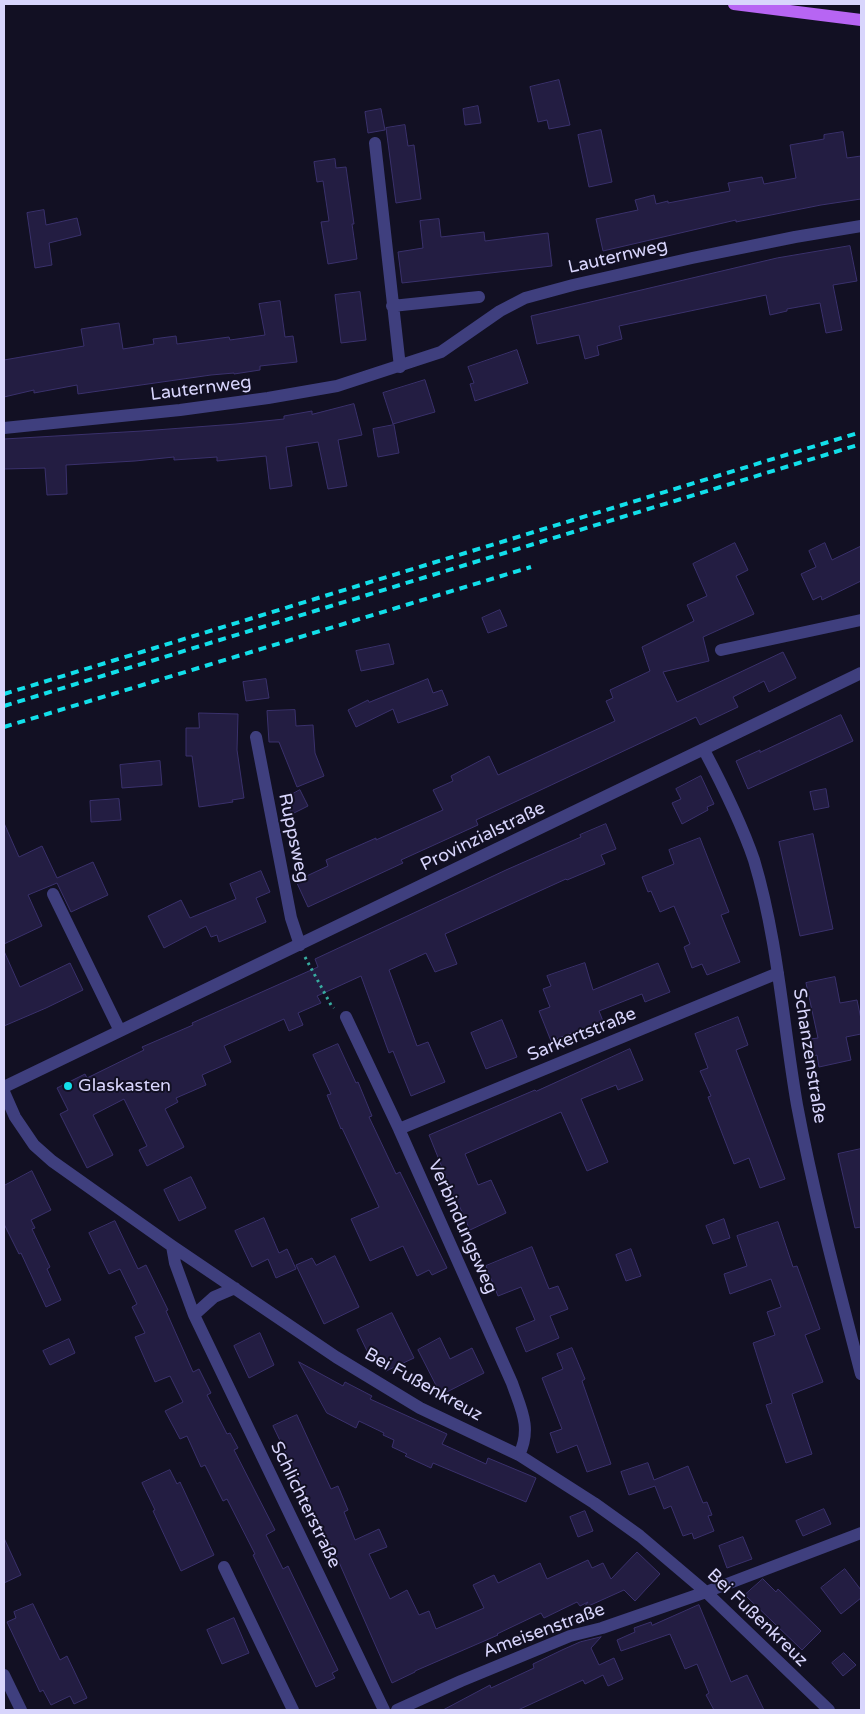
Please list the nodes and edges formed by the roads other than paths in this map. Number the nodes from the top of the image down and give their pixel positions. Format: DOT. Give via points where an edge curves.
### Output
graph roads {
  1 [pos="734,4"];
  2 [pos="861,20"];
  3 [pos="375,144"];
  4 [pos="861,226"];
  5 [pos="479,297"];
  6 [pos="392,306"];
  7 [pos="400,367"];
  8 [pos="4,428"];
  9 [pos="861,620"];
  10 [pos="721,650"];
  11 [pos="861,673"];
  12 [pos="256,737"];
  13 [pos="704,750"];
  14 [pos="53,894"];
  15 [pos="300,945"];
  16 [pos="778,973"];
  17 [pos="346,1017"];
  18 [pos="120,1031"];
  19 [pos="4,1087"];
  20 [pos="4,1092"];
  21 [pos="399,1129"];
  22 [pos="172,1246"];
  23 [pos="235,1288"];
  24 [pos="194,1314"];
  25 [pos="861,1374"];
  26 [pos="519,1455"];
  27 [pos="861,1534"];
  28 [pos="224,1567"];
  29 [pos="706,1592"];
  30 [pos="4,1675"];
  31 [pos="21,1710"];
  32 [pos="293,1710"];
  33 [pos="384,1710"];
  34 [pos="397,1710"];
  35 [pos="829,1710"];
  1 -- 2 [label="main road"];
  3 -- 6 [label="street"];
  4 -- 7 [label="street, Lauternweg" via="692,258 525,298 500,311 441,352"];
  5 -- 6 [label="street"];
  6 -- 7 [label="street"];
  7 -- 8 [label="street, Lauternweg" via="337,386 268,398"];
  9 -- 10 [label="street"];
  11 -- 13 [label="street, Provinzialstraße"];
  12 -- 15 [label="street, Ruppsweg" via="291,918"];
  13 -- 15 [label="street, Provinzialstraße"];
  13 -- 16 [label="street, Schanzenstraße" via="740,822 754,861 767,909"];
  14 -- 18 [label="street"];
  15 -- 18 [label="street, Provinzialstraße"];
  16 -- 21 [label="street, Sarkertstraße"];
  16 -- 25 [label="street, Schanzenstraße" via="800,1116"];
  17 -- 21 [label="street, Verbindungsweg"];
  18 -- 19 [label="street, Provinzialstraße"];
  20 -- 22 [label="street, Bei Fußenkreuz" via="15,1117 34,1145"];
  21 -- 26 [label="street, Verbindungsweg" via="522,1411 526,1430 525,1443"];
  22 -- 23 [label="street, Bei Fußenkreuz"];
  22 -- 24 [label="street, Schlichterstraße"];
  23 -- 24 [label="street" via="214,1298"];
  23 -- 26 [label="street, Bei Fußenkreuz" via="336,1357 420,1408"];
  24 -- 33 [label="street, Schlichterstraße"];
  26 -- 29 [label="street, Bei Fußenkreuz" via="640,1536"];
  27 -- 29 [label="street, Ameisenstraße"];
  28 -- 32 [label="street"];
  29 -- 34 [label="street, Ameisenstraße" via="561,1640"];
  29 -- 35 [label="street, Bei Fußenkreuz"];
  30 -- 31 [label="street"];
}
